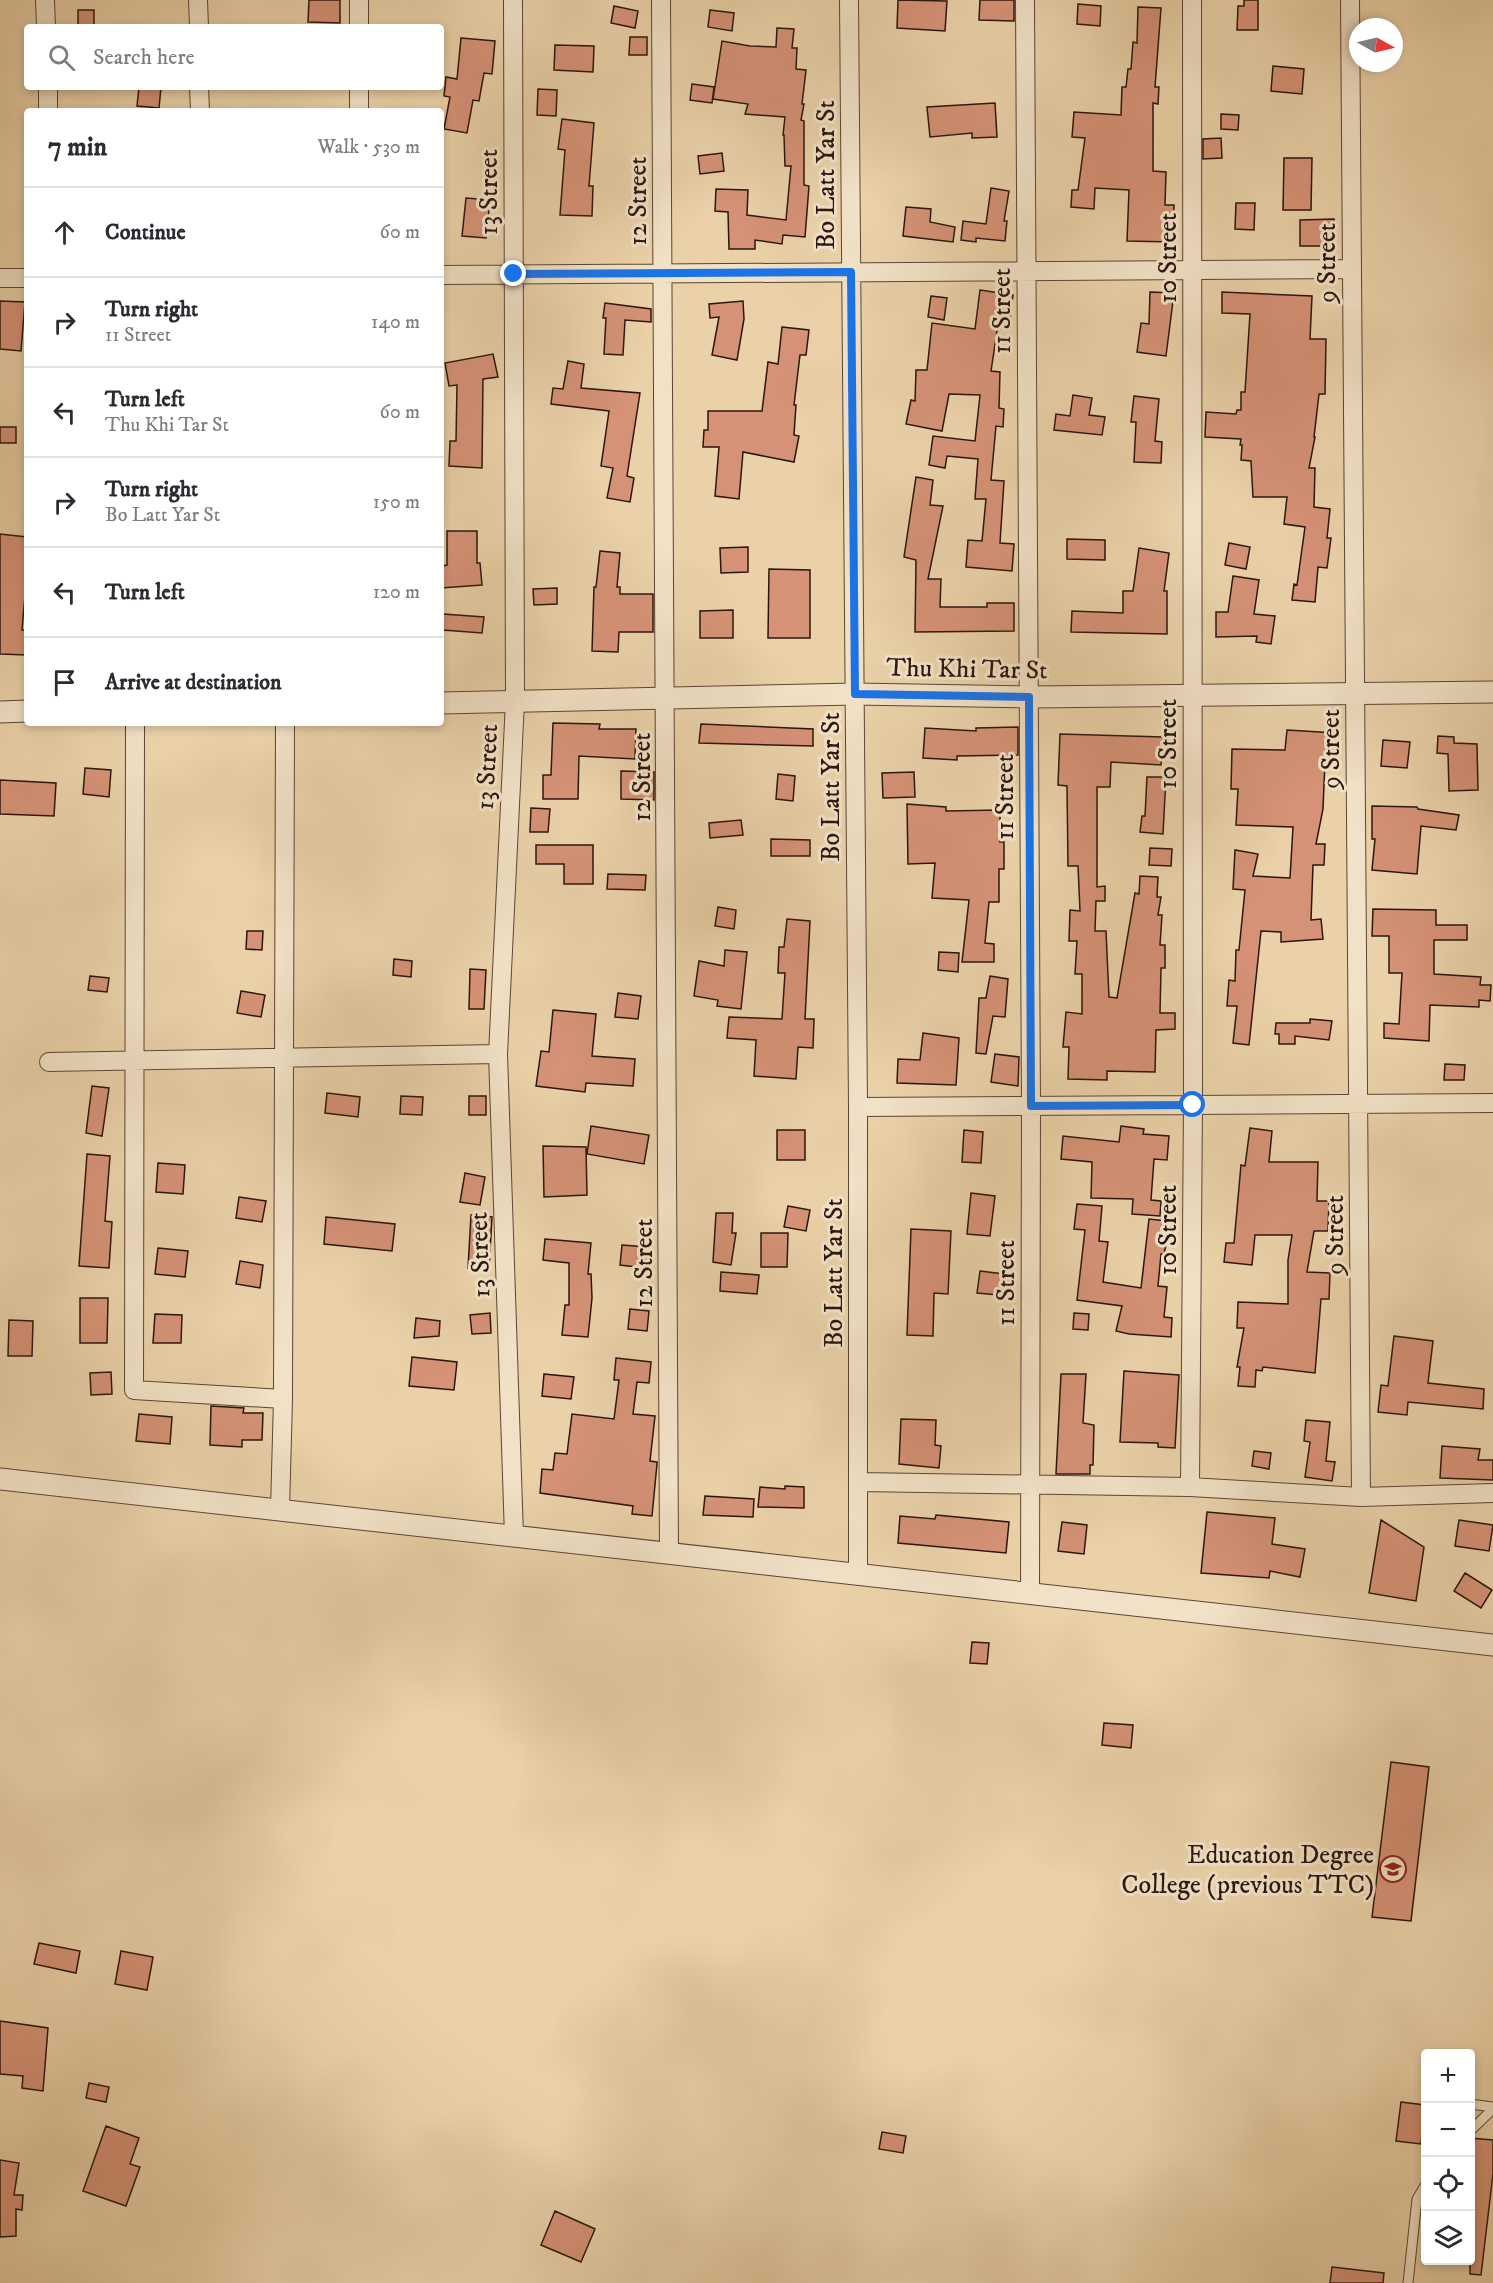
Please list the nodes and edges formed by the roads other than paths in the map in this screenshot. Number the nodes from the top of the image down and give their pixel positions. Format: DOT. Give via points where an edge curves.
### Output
graph roads {
  1 [pos="45,0"];
  2 [pos="198,0"];
  3 [pos="359,0"];
  4 [pos="513,0"];
  5 [pos="661,0"];
  6 [pos="849,0"];
  7 [pos="1025,0"];
  8 [pos="1192,0"];
  9 [pos="1350,0"];
  10 [pos="46,24"];
  11 [pos="199,24"];
  12 [pos="359,24"];
  13 [pos="48,90"];
  14 [pos="199,90"];
  15 [pos="359,90"];
  16 [pos="48,108"];
  17 [pos="200,108"];
  18 [pos="359,108"];
  19 [pos="1352,268"];
  20 [pos="1192,270"];
  21 [pos="1026,271"];
  22 [pos="851,272"];
  23 [pos="514,274"];
  24 [pos="663,274"];
  25 [pos="444,275"];
  26 [pos="0,278"];
  27 [pos="24,278"];
  28 [pos="1493,692"];
  29 [pos="855,694"];
  30 [pos="1355,694"];
  31 [pos="1192,695"];
  32 [pos="1029,697"];
  33 [pos="666,698"];
  34 [pos="515,701"];
  35 [pos="444,703"];
  36 [pos="24,711"];
  37 [pos="0,712"];
  38 [pos="135,726"];
  39 [pos="285,726"];
  40 [pos="498,1054"];
  41 [pos="285,1059"];
  42 [pos="135,1061"];
  43 [pos="49,1062"];
  44 [pos="1493,1103"];
  45 [pos="1358,1104"];
  46 [pos="1193,1105"];
  47 [pos="1031,1106"];
  48 [pos="858,1107"];
  49 [pos="283,1399"];
  50 [pos="0,1479"];
  51 [pos="859,1482"];
  52 [pos="1030,1485"];
  53 [pos="1190,1488"];
  54 [pos="1493,1493"];
  55 [pos="1360,1497"];
  56 [pos="280,1510"];
  57 [pos="514,1536"];
  58 [pos="669,1553"];
  59 [pos="858,1574"];
  60 [pos="1030,1593"];
  61 [pos="1493,1645"];
  62 [pos="1475,2105"];
  63 [pos="1493,2108"];
  64 [pos="1475,2126"];
  65 [pos="1421,2192"];
  66 [pos="1408,2283"];
  1 -- 10 [label="street"];
  2 -- 11 [label="street"];
  3 -- 12 [label="street"];
  4 -- 23 [label="street, 13 Street"];
  5 -- 24 [label="street, 12 Street"];
  6 -- 22 [label="street, Bo Latt Yar St"];
  7 -- 21 [label="street, 11 Street"];
  8 -- 20 [label="street, 10 Street"];
  9 -- 19 [label="street, 9 Street"];
  13 -- 16 [label="street"];
  14 -- 17 [label="street"];
  15 -- 18 [label="street"];
  19 -- 20 [label="street"];
  19 -- 30 [label="street, 9 Street"];
  20 -- 21 [label="street"];
  20 -- 31 [label="street, 10 Street"];
  21 -- 22 [label="street"];
  21 -- 32 [label="street, 11 Street"];
  22 -- 24 [label="street"];
  22 -- 29 [label="street, Bo Latt Yar St"];
  23 -- 24 [label="street"];
  23 -- 25 [label="street"];
  23 -- 34 [label="street, 13 Street"];
  24 -- 33 [label="street, 12 Street"];
  26 -- 27 [label="street"];
  28 -- 30 [label="street, Thu Khi Tar St"];
  29 -- 32 [label="street, Thu Khi Tar St"];
  29 -- 33 [label="street, Thu Khi Tar St"];
  29 -- 48 [label="street, Bo Latt Yar St"];
  30 -- 31 [label="street, Thu Khi Tar St"];
  30 -- 45 [label="street, 9 Street"];
  31 -- 32 [label="street, Thu Khi Tar St"];
  31 -- 46 [label="street, 10 Street"];
  32 -- 47 [label="street, 11 Street"];
  33 -- 34 [label="street, Thu Khi Tar St"];
  33 -- 58 [label="street, 12 Street"];
  34 -- 35 [label="street, Thu Khi Tar St"];
  34 -- 40 [label="street, 13 Street"];
  36 -- 37 [label="street"];
  38 -- 42 [label="street"];
  39 -- 41 [label="street"];
  40 -- 41 [label="street"];
  40 -- 57 [label="street, 13 Street"];
  41 -- 42 [label="street"];
  41 -- 49 [label="street"];
  42 -- 43 [label="street"];
  42 -- 49 [label="street" via="134,1390"];
  44 -- 45 [label="street"];
  45 -- 46 [label="street"];
  45 -- 55 [label="street, 9 Street"];
  46 -- 47 [label="street"];
  46 -- 53 [label="street, 10 Street"];
  47 -- 48 [label="street"];
  47 -- 52 [label="street, 11 Street"];
  48 -- 51 [label="street, Bo Latt Yar St"];
  49 -- 56 [label="street"];
  50 -- 56 [label="street"];
  51 -- 52 [label="street"];
  51 -- 59 [label="street, Bo Latt Yar St"];
  52 -- 53 [label="street"];
  52 -- 60 [label="street, 11 Street"];
  53 -- 55 [label="street"];
  54 -- 55 [label="street"];
  56 -- 57 [label="street"];
  57 -- 58 [label="street"];
  58 -- 59 [label="street"];
  59 -- 60 [label="street"];
  60 -- 61 [label="street"];
  62 -- 63 [label="lane"];
  63 -- 64 [label="lane"];
  65 -- 66 [label="lane"];
}
